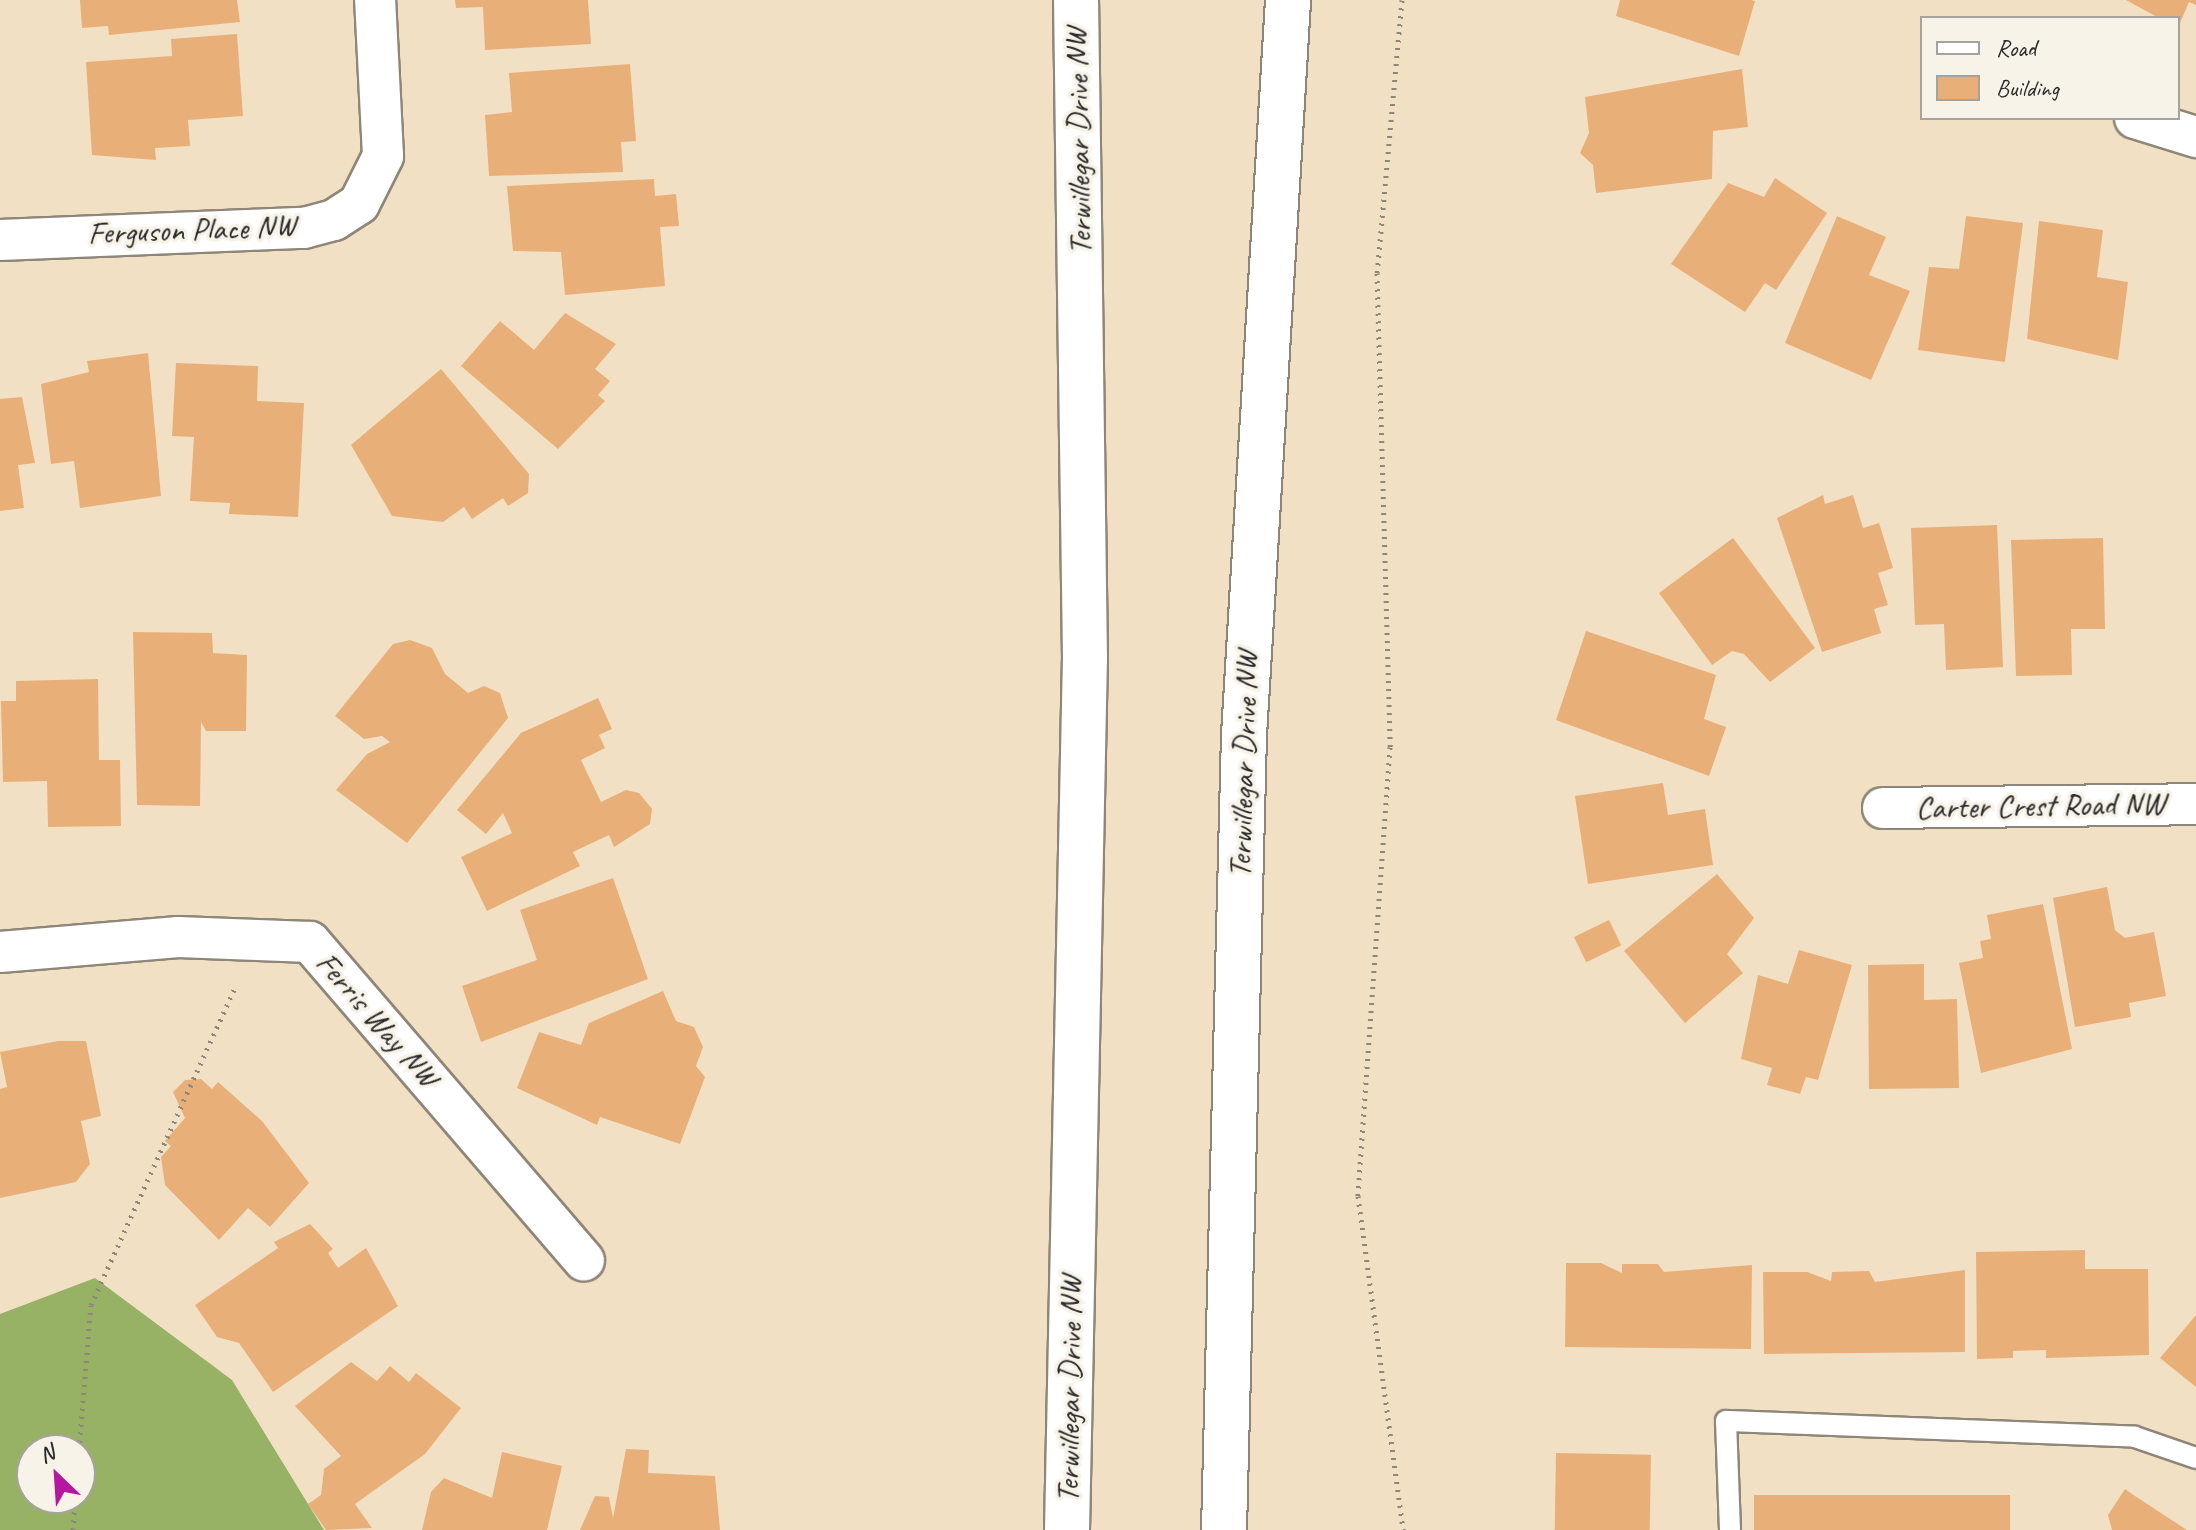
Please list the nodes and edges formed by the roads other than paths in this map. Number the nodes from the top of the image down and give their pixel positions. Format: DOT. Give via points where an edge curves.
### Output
graph roads {
  1 [pos="375,0"];
  2 [pos="1076,0"];
  3 [pos="1288,0"];
  4 [pos="2141,120"];
  5 [pos="2196,137"];
  6 [pos="0,240"];
  7 [pos="2196,804"];
  8 [pos="1883,808"];
  9 [pos="0,952"];
  10 [pos="584,1260"];
  11 [pos="2196,1458"];
  12 [pos="1067,1530"];
  13 [pos="1224,1530"];
  14 [pos="1730,1530"];
  1 -- 6 [label="street, Ferguson Place NW" via="383,156 359,204 334,220 304,228"];
  2 -- 12 [label="main road, Terwillegar Drive NW" via="1085,659"];
  3 -- 13 [label="main road, Terwillegar Drive NW" via="1244,735"];
  4 -- 5 [label="street"];
  7 -- 8 [label="street, Carter Crest Road NW"];
  9 -- 10 [label="street, Ferris Way NW" via="178,937 310,942"];
  11 -- 14 [label="lane" via="2135,1437 1726,1421"];
}
